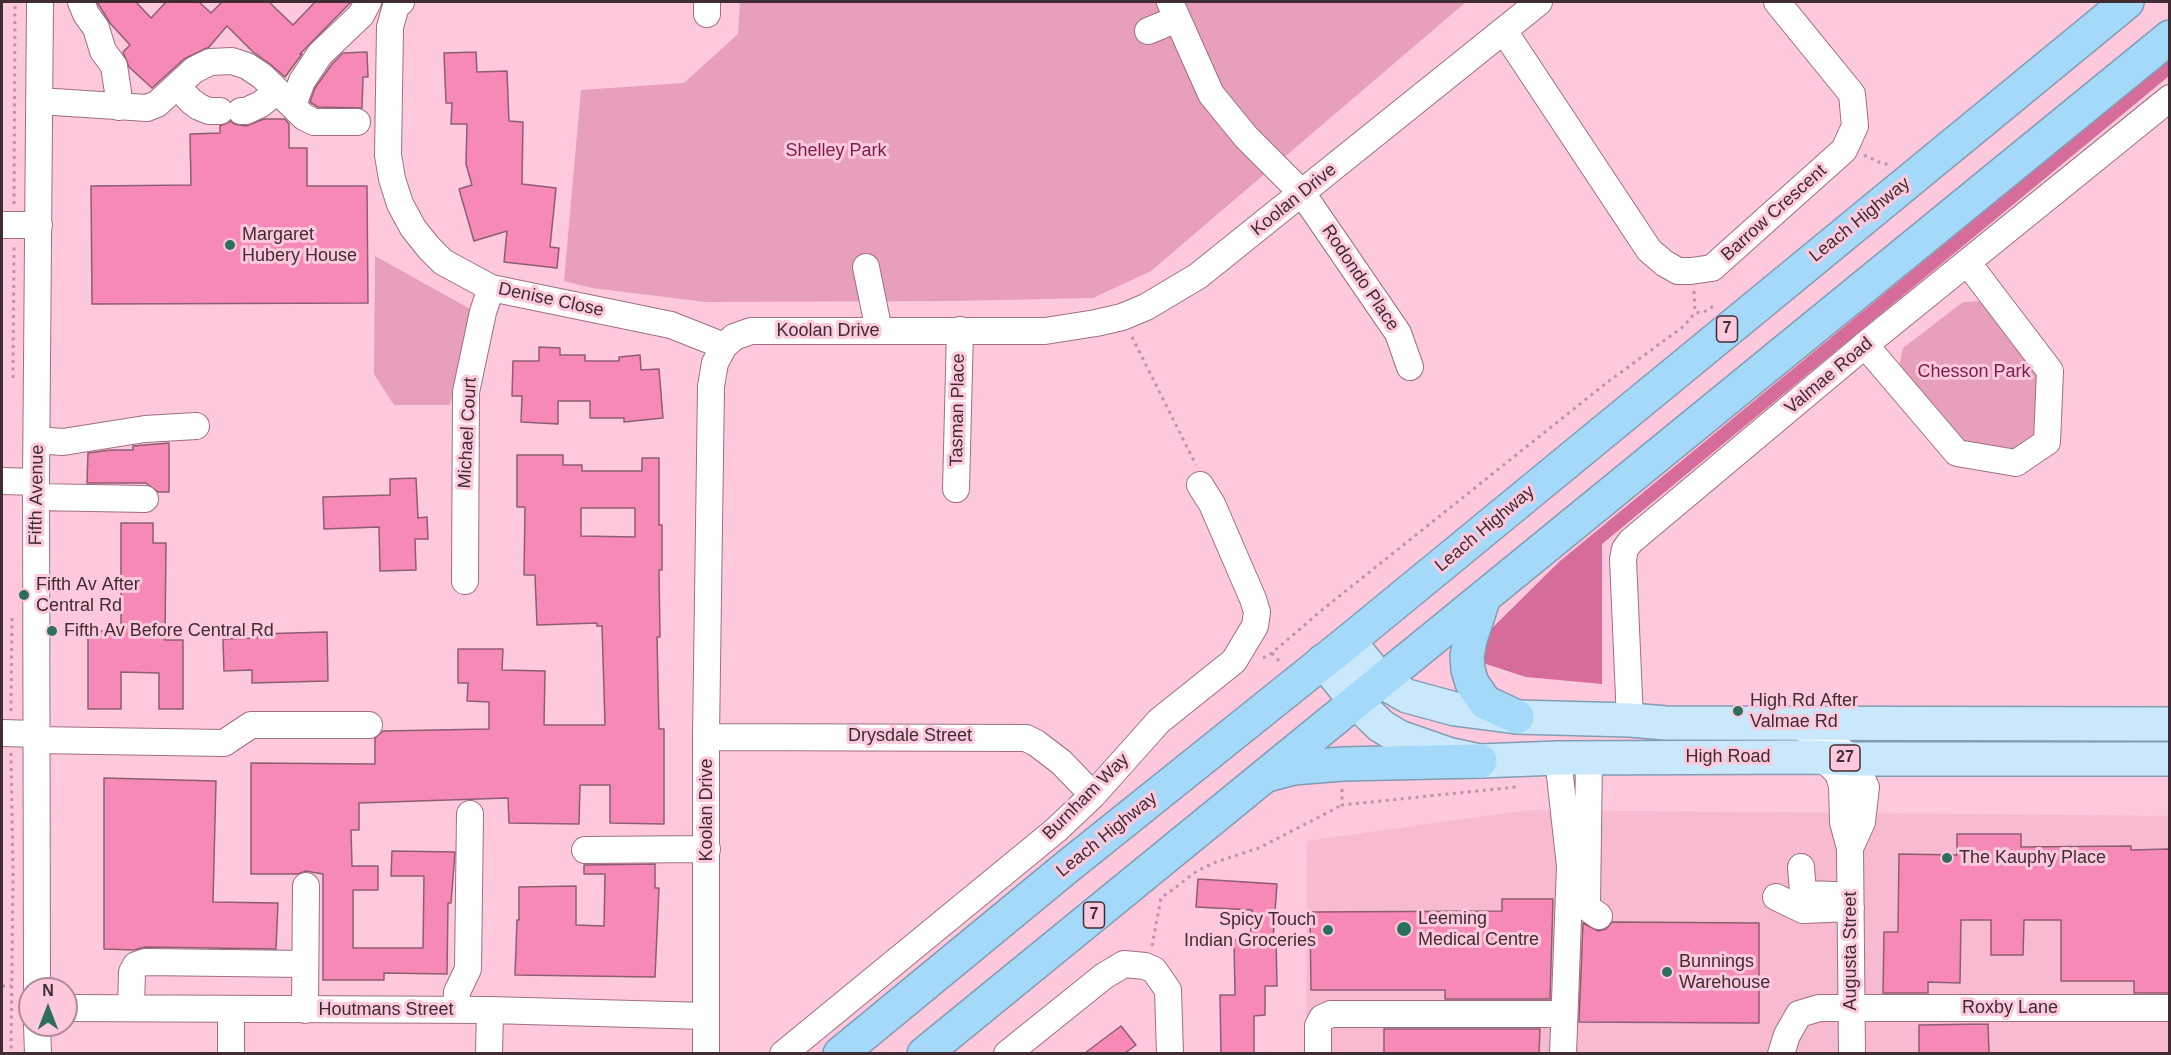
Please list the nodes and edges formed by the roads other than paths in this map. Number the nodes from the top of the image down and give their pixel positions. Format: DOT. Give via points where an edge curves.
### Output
graph roads {
  1 [pos="40,2"];
  2 [pos="81,2"];
  3 [pos="368,2"];
  4 [pos="401,2"];
  5 [pos="1539,2"];
  6 [pos="1777,2"];
  7 [pos="2127,2"];
  8 [pos="1173,10"];
  9 [pos="1148,31"];
  10 [pos="1504,31"];
  11 [pos="2169,37"];
  12 [pos="177,86"];
  13 [pos="284,97"];
  14 [pos="2169,98"];
  15 [pos="39,101"];
  16 [pos="119,107"];
  17 [pos="357,122"];
  18 [pos="1302,193"];
  19 [pos="8,220"];
  20 [pos="39,225"];
  21 [pos="1967,262"];
  22 [pos="866,267"];
  23 [pos="491,288"];
  24 [pos="960,330"];
  25 [pos="879,331"];
  26 [pos="1865,345"];
  27 [pos="724,346"];
  28 [pos="1410,367"];
  29 [pos="196,426"];
  30 [pos="37,440"];
  31 [pos="1198,475"];
  32 [pos="2,481"];
  33 [pos="36,489"];
  34 [pos="956,489"];
  35 [pos="145,499"];
  36 [pos="465,581"];
  37 [pos="1484,597"];
  38 [pos="1349,641"];
  39 [pos="1323,661"];
  40 [pos="1381,681"];
  41 [pos="1356,702"];
  42 [pos="1517,717"];
  43 [pos="1630,720"];
  44 [pos="1792,723"];
  45 [pos="2169,724"];
  46 [pos="369,726"];
  47 [pos="21,735"];
  48 [pos="706,736"];
  49 [pos="1815,757"];
  50 [pos="2169,759"];
  51 [pos="1480,761"];
  52 [pos="1569,766"];
  53 [pos="1859,773"];
  54 [pos="1263,777"];
  55 [pos="1093,795"];
  56 [pos="470,814"];
  57 [pos="1571,823"];
  58 [pos="1850,848"];
  59 [pos="707,849"];
  60 [pos="585,850"];
  61 [pos="1801,867"];
  62 [pos="306,886"];
  63 [pos="1776,897"];
  64 [pos="1851,902"];
  65 [pos="1599,916"];
  66 [pos="305,964"];
  67 [pos="36,977"];
  68 [pos="1851,1007"];
  69 [pos="78,1008"];
  70 [pos="131,1008"];
  71 [pos="2169,1008"];
  72 [pos="231,1009"];
  73 [pos="305,1010"];
  74 [pos="456,1010"];
  75 [pos="489,1010"];
  76 [pos="1564,1014"];
  77 [pos="705,1016"];
  78 [pos="37,1037"];
  79 [pos="38,1053"];
  80 [pos="231,1053"];
  81 [pos="489,1053"];
  82 [pos="706,1053"];
  83 [pos="783,1053"];
  84 [pos="840,1053"];
  85 [pos="924,1053"];
  86 [pos="1007,1053"];
  87 [pos="1170,1053"];
  88 [pos="1318,1053"];
  89 [pos="1563,1053"];
  90 [pos="1781,1053"];
  91 [pos="1852,1053"];
  1 -- 15 [label="street, Fifth Avenue"];
  2 -- 16 [label="street" via="114,66"];
  3 -- 13 [label="street" via="361,15 320,54 296,97"];
  4 -- 23 [label="street, Denise Close" via="390,27 388,155 392,179 400,204 429,248 443,262"];
  5 -- 10 [label="street, Koolan Drive"];
  6 -- 10 [label="street, Barrow Crescent" via="1852,94 1855,126 1847,146 1712,268 1678,271 1649,250"];
  7 -- 38 [label="highway, Leach Highway / 7"];
  8 -- 9 [label="street"];
  8 -- 18 [label="street, Rodondo Place" via="1212,103"];
  10 -- 18 [label="street, Koolan Drive"];
  11 -- 37 [label="highway, 7"];
  12 -- 13 [label="street" via="191,101 209,111 246,111"];
  12 -- 13 [label="street" via="210,62 232,61 262,76"];
  12 -- 16 [label="street" via="147,108"];
  13 -- 17 [label="street" via="314,122"];
  14 -- 21 [label="street, Valmae Road"];
  15 -- 16 [label="street"];
  15 -- 20 [label="street, Fifth Avenue"];
  18 -- 24 [label="street, Koolan Drive" via="1198,276 1146,307 1096,323 1045,331"];
  18 -- 28 [label="street, Rodondo Place" via="1398,333"];
  19 -- 20 [label="street"];
  20 -- 30 [label="street, Fifth Avenue"];
  21 -- 26 [label="street, Valmae Road"];
  21 -- 26 [label="street" via="2050,371 2047,442 2016,463 1957,453"];
  22 -- 25 [label="street"];
  23 -- 27 [label="street, Denise Close" via="662,323"];
  23 -- 36 [label="street, Michael Court" via="466,392"];
  24 -- 25 [label="street, Koolan Drive"];
  24 -- 34 [label="street, Tasman Place"];
  25 -- 27 [label="street, Koolan Drive" via="751,331 734,337"];
  26 -- 43 [label="street, Valmae Road" via="1625,549"];
  27 -- 48 [label="street, Koolan Drive" via="715,363 711,386"];
  29 -- 30 [label="street" via="145,429 63,442"];
  30 -- 33 [label="street, Fifth Avenue"];
  31 -- 55 [label="street, Burnham Way" via="1253,599 1256,626 1234,661 1159,721"];
  32 -- 33 [label="street"];
  33 -- 35 [label="street"];
  33 -- 47 [label="street, Fifth Avenue"];
  37 -- 40 [label="highway, 7"];
  37 -- 42 [label="highway, 27" via="1470,640 1468,670 1485,702"];
  38 -- 39 [label="highway, Leach Highway / 7"];
  38 -- 40 [label="main road, High Road / 27"];
  39 -- 41 [label="main road, High Road / 27"];
  39 -- 84 [label="highway, Leach Highway / 7"];
  40 -- 41 [label="highway, 7"];
  40 -- 42 [label="main road, High Road / 27" via="1407,696 1455,709"];
  41 -- 51 [label="main road, High Road / 27" via="1399,738"];
  41 -- 54 [label="highway, 7"];
  42 -- 43 [label="main road, High Road / 27"];
  43 -- 44 [label="main road, High Road / 27"];
  44 -- 45 [label="main road, High Road / 27"];
  44 -- 53 [label="street" via="1828,740"];
  46 -- 47 [label="street" via="250,724 224,743"];
  47 -- 67 [label="street, Fifth Avenue"];
  48 -- 55 [label="street, Drysdale Street" via="1026,738 1061,762"];
  48 -- 59 [label="street, Koolan Drive"];
  49 -- 52 [label="main road, High Road / 27"];
  49 -- 53 [label="main road, High Road / 27"];
  49 -- 58 [label="street, Augusta Street" via="1838,773"];
  50 -- 53 [label="main road, High Road / 27" via="1895,758"];
  51 -- 52 [label="main road, High Road / 27"];
  51 -- 54 [label="highway, 27" via="1343,764 1293,768"];
  52 -- 57 [label="street"];
  52 -- 57 [label="street"];
  53 -- 58 [label="street, Augusta Street" via="1862,822"];
  54 -- 85 [label="highway, 7"];
  55 -- 83 [label="street, Burnham Way" via="1056,830"];
  56 -- 74 [label="street" via="468,969 457,992"];
  57 -- 65 [label="street" via="1587,903"];
  57 -- 76 [label="street" via="1560,868"];
  58 -- 64 [label="street, Augusta Street"];
  59 -- 60 [label="street"];
  59 -- 77 [label="street, Koolan Drive"];
  61 -- 64 [label="street" via="1802,887 1807,894"];
  62 -- 66 [label="street"];
  63 -- 64 [label="street" via="1803,910"];
  64 -- 68 [label="street, Augusta Street"];
  66 -- 70 [label="street" via="145,962 136,965 132,972"];
  66 -- 73 [label="street"];
  68 -- 71 [label="street, Roxby Lane"];
  68 -- 90 [label="street, Roxby Lane" via="1819,1008 1799,1014"];
  68 -- 91 [label="street, Augusta Street"];
  69 -- 70 [label="street, Houtmans Street"];
  70 -- 72 [label="street, Houtmans Street"];
  72 -- 73 [label="street, Houtmans Street"];
  72 -- 80 [label="street"];
  73 -- 74 [label="street, Houtmans Street"];
  74 -- 75 [label="street, Houtmans Street"];
  75 -- 77 [label="street, Houtmans Street"];
  75 -- 81 [label="street"];
  76 -- 88 [label="street" via="1331,1014 1322,1018 1318,1026"];
  76 -- 89 [label="street"];
  77 -- 82 [label="street, Koolan Drive"];
  78 -- 79 [label="street"];
  86 -- 87 [label="street" via="1124,964 1155,970 1168,990"];
}
